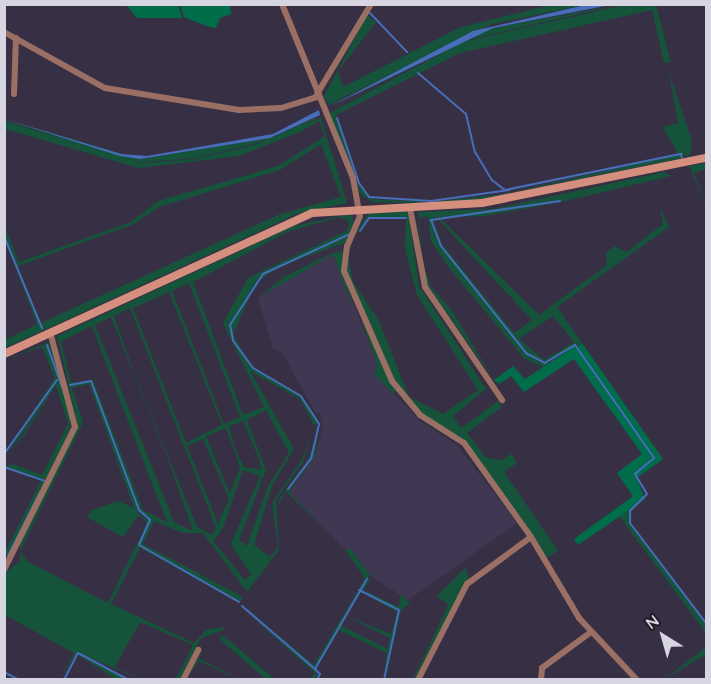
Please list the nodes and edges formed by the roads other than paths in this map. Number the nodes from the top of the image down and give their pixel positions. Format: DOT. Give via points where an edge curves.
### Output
graph roads {
  1 [pos="282,4"];
  2 [pos="371,4"];
  3 [pos="4,32"];
  4 [pos="16,38"];
  5 [pos="4,73"];
  6 [pos="15,74"];
  7 [pos="14,94"];
  8 [pos="318,96"];
  9 [pos="706,158"];
  10 [pos="360,208"];
  11 [pos="410,208"];
  12 [pos="50,332"];
  13 [pos="4,354"];
  14 [pos="502,400"];
  15 [pos="531,537"];
  16 [pos="4,570"];
  17 [pos="591,632"];
  18 [pos="198,650"];
  19 [pos="183,680"];
  20 [pos="418,680"];
  21 [pos="541,680"];
  22 [pos="637,680"];
  1 -- 8 [label="street"];
  2 -- 8 [label="street"];
  3 -- 4 [label="street"];
  4 -- 6 [label="street"];
  4 -- 8 [label="street" via="41,48 84,81 192,105 249,110"];
  5 -- 6 [label="street"];
  6 -- 7 [label="street"];
  8 -- 10 [label="street" via="354,178"];
  9 -- 11 [label="main road" via="522,197"];
  10 -- 11 [label="main road"];
  10 -- 12 [label="main road" via="292,221"];
  10 -- 15 [label="street" via="344,271 392,381 420,415 464,443"];
  11 -- 14 [label="street" via="425,287"];
  12 -- 13 [label="main road"];
  12 -- 16 [label="street" via="75,427"];
  15 -- 17 [label="street"];
  15 -- 20 [label="street" via="467,584"];
  17 -- 21 [label="street" via="542,668"];
  17 -- 22 [label="street"];
  18 -- 19 [label="street"];
}
